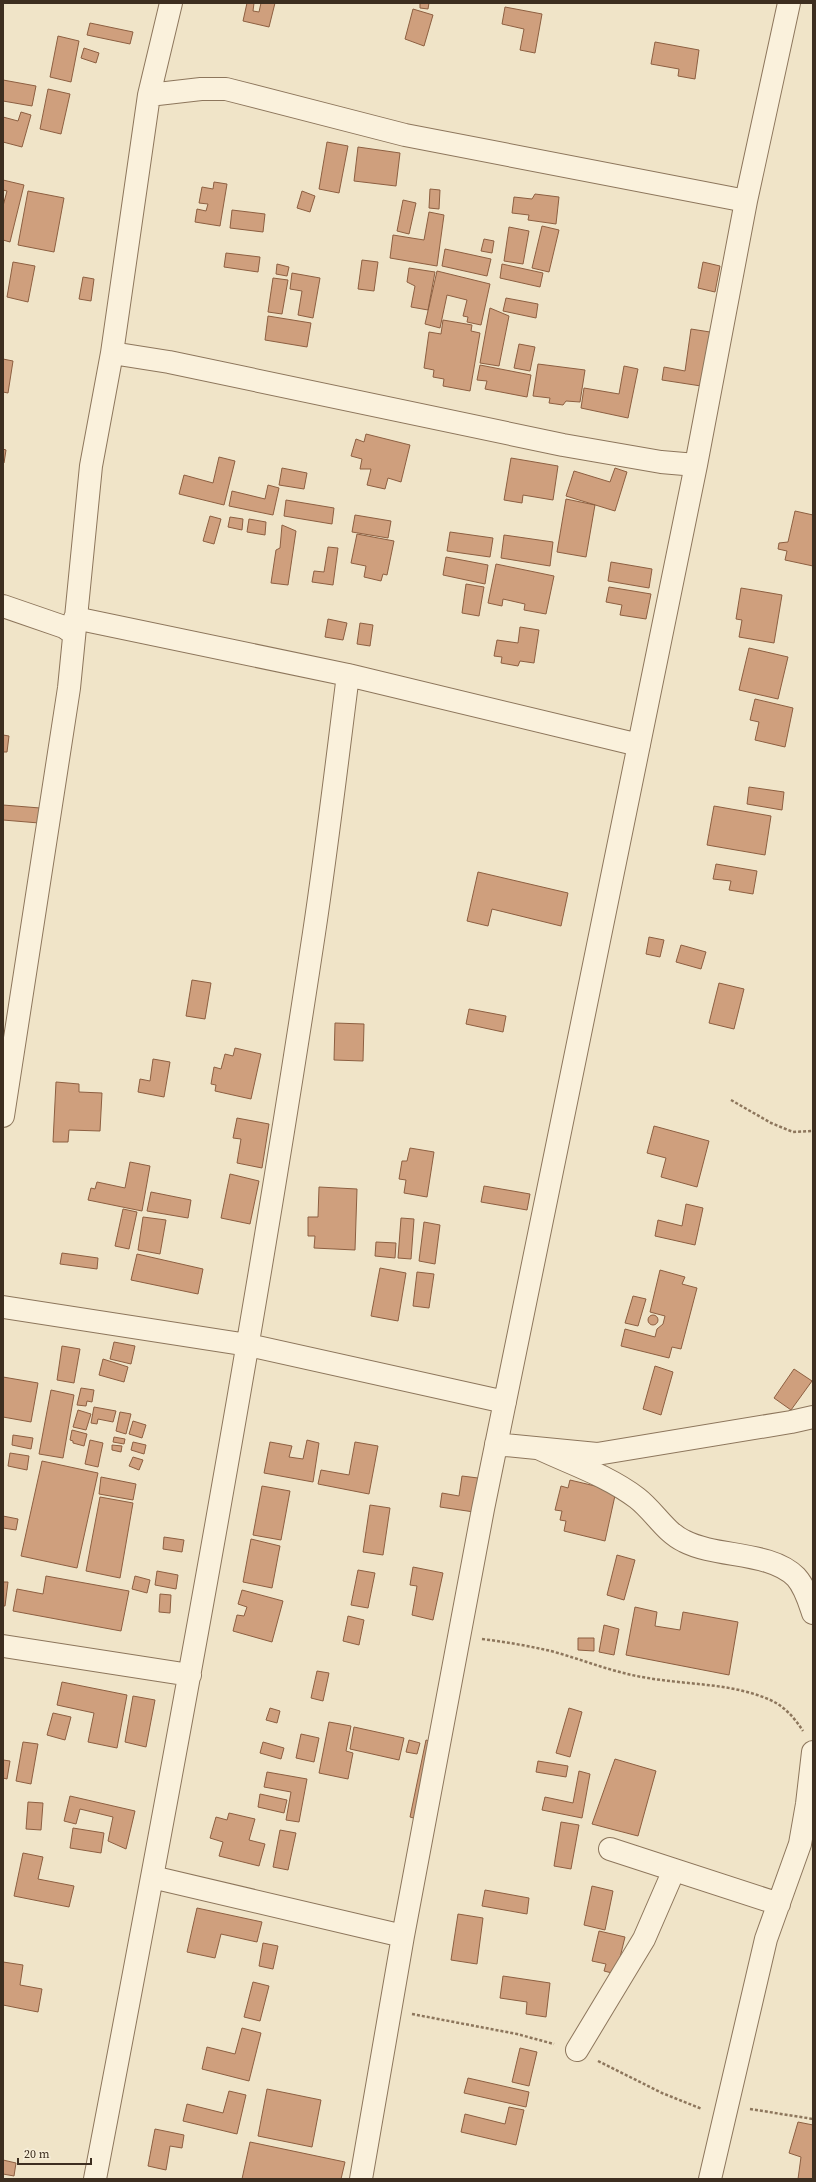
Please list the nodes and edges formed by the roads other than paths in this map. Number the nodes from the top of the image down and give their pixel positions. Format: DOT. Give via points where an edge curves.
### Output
graph roads {
  1 [pos="171,3"];
  2 [pos="789,3"];
  3 [pos="150,95"];
  4 [pos="746,201"];
  5 [pos="112,354"];
  6 [pos="696,465"];
  7 [pos="3,606"];
  8 [pos="74,626"];
  9 [pos="348,675"];
  10 [pos="639,745"];
  11 [pos="3,1116"];
  12 [pos="3,1307"];
  13 [pos="248,1345"];
  14 [pos="505,1402"];
  15 [pos="813,1417"];
  16 [pos="496,1444"];
  17 [pos="540,1449"];
  18 [pos="813,1613"];
  19 [pos="3,1646"];
  20 [pos="190,1675"];
  21 [pos="809,1744"];
  22 [pos="810,1804"];
  23 [pos="610,1849"];
  24 [pos="674,1870"];
  25 [pos="152,1876"];
  26 [pos="779,1904"];
  27 [pos="403,1936"];
  28 [pos="577,2050"];
  29 [pos="95,2179"];
  30 [pos="361,2179"];
  31 [pos="710,2179"];
  1 -- 3 [label="street"];
  2 -- 4 [label="street"];
  3 -- 4 [label="street" via="226,89 405,135"];
  3 -- 5 [label="street"];
  4 -- 6 [label="street"];
  5 -- 6 [label="street" via="169,362 570,446 661,462"];
  5 -- 8 [label="street" via="91,466"];
  6 -- 10 [label="street"];
  7 -- 8 [label="street" via="64,627"];
  8 -- 9 [label="street"];
  8 -- 11 [label="street" via="69,688"];
  9 -- 10 [label="street"];
  9 -- 13 [label="street" via="314,932"];
  10 -- 14 [label="street"];
  12 -- 13 [label="street"];
  13 -- 14 [label="street"];
  13 -- 20 [label="street"];
  14 -- 16 [label="street"];
  15 -- 17 [label="street" via="608,1453"];
  16 -- 17 [label="street"];
  16 -- 27 [label="street"];
  17 -- 18 [label="street" via="619,1485 683,1541 702,1549 768,1561 796,1577 805,1590"];
  19 -- 20 [label="street"];
  20 -- 25 [label="street"];
  21 -- 22 [label="street"];
  22 -- 26 [label="street" via="800,1844"];
  23 -- 24 [label="street"];
  24 -- 26 [label="street"];
  24 -- 28 [label="street" via="644,1939"];
  25 -- 27 [label="street"];
  25 -- 29 [label="street"];
  26 -- 31 [label="street" via="766,1939"];
  27 -- 30 [label="street"];
}
